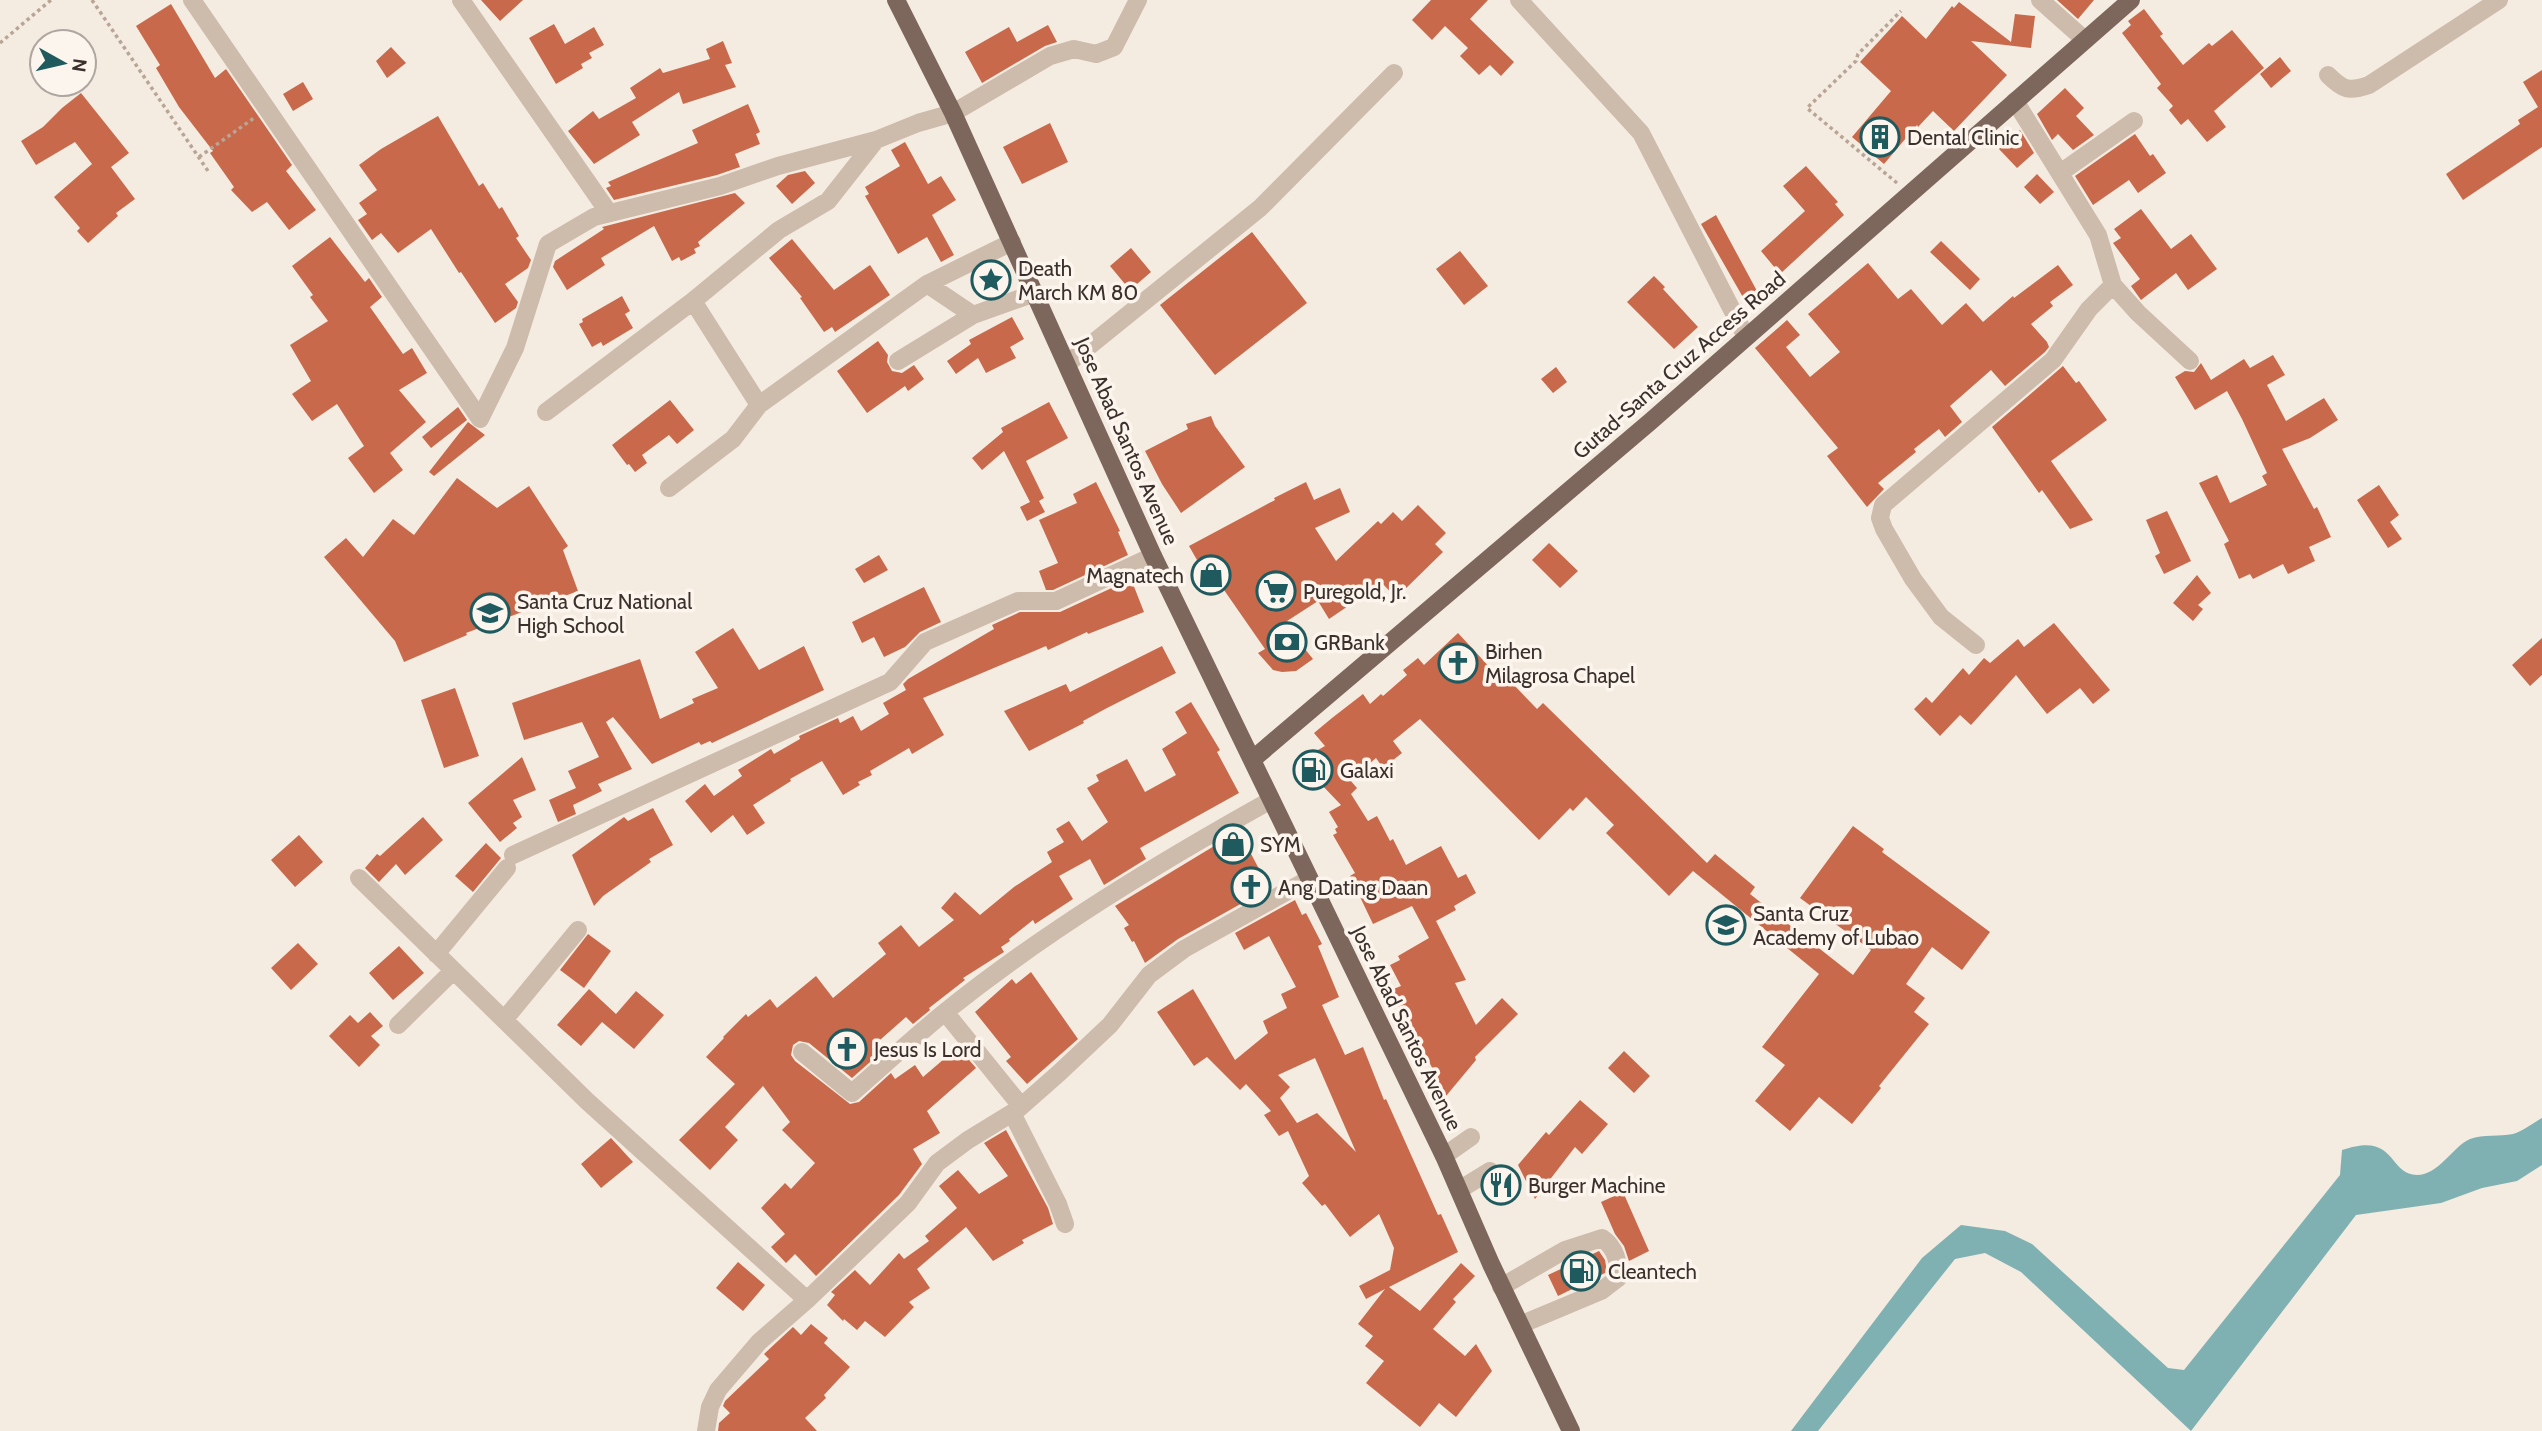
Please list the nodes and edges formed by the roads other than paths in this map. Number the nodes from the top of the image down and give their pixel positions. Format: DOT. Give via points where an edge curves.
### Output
graph roads {
  1 [pos="192,0"];
  2 [pos="461,0"];
  3 [pos="896,0"];
  4 [pos="1138,0"];
  5 [pos="1519,0"];
  6 [pos="2040,0"];
  7 [pos="2131,0"];
  8 [pos="2499,0"];
  9 [pos="2085,40"];
  10 [pos="1394,73"];
  11 [pos="2328,75"];
  12 [pos="2015,101"];
  13 [pos="953,113"];
  14 [pos="2134,121"];
  15 [pos="876,140"];
  16 [pos="2060,173"];
  17 [pos="609,213"];
  18 [pos="1012,243"];
  19 [pos="927,285"];
  20 [pos="2113,285"];
  21 [pos="1035,293"];
  22 [pos="693,301"];
  23 [pos="973,314"];
  24 [pos="1746,337"];
  25 [pos="898,361"];
  26 [pos="2190,361"];
  27 [pos="1067,365"];
  28 [pos="759,405"];
  29 [pos="546,412"];
  30 [pos="668,488"];
  31 [pos="1153,556"];
  32 [pos="1976,645"];
  33 [pos="1253,759"];
  34 [pos="1271,800"];
  35 [pos="359,878"];
  36 [pos="1309,879"];
  37 [pos="578,930"];
  38 [pos="436,954"];
  39 [pos="453,971"];
  40 [pos="944,1012"];
  41 [pos="504,1020"];
  42 [pos="398,1025"];
  43 [pos="802,1052"];
  44 [pos="1017,1110"];
  45 [pos="1471,1137"];
  46 [pos="1444,1156"];
  47 [pos="1490,1171"];
  48 [pos="1459,1190"];
  49 [pos="1065,1224"];
  50 [pos="1501,1287"];
  51 [pos="807,1300"];
  52 [pos="1520,1325"];
  53 [pos="706,1431"];
  54 [pos="1571,1431"];
  1 -- 17 [label="street" via="480,419 515,348 548,244"];
  2 -- 17 [label="street"];
  3 -- 13 [label="main road, Jose Abad Santos Avenue"];
  4 -- 13 [label="street" via="1114,47 1096,54 1074,49 1050,56"];
  5 -- 24 [label="street" via="1641,133"];
  6 -- 9 [label="street"];
  7 -- 9 [label="main road, Gutad-Santa Cruz Access Road"];
  8 -- 11 [label="street" via="2369,85 2355,90 2340,88"];
  9 -- 12 [label="main road, Gutad-Santa Cruz Access Road"];
  10 -- 27 [label="street" via="1260,208"];
  12 -- 16 [label="street"];
  12 -- 24 [label="main road, Gutad-Santa Cruz Access Road"];
  13 -- 15 [label="street"];
  13 -- 18 [label="main road, Jose Abad Santos Avenue"];
  14 -- 16 [label="street"];
  15 -- 17 [label="street"];
  15 -- 22 [label="street" via="828,201 779,230"];
  16 -- 20 [label="street" via="2098,236"];
  18 -- 19 [label="street"];
  18 -- 21 [label="main road, Jose Abad Santos Avenue"];
  19 -- 23 [label="street"];
  19 -- 28 [label="street"];
  20 -- 26 [label="street"];
  20 -- 32 [label="street" via="2089,309 2053,360 1883,505 1880,518 1884,529 1913,579 1941,617"];
  21 -- 23 [label="street"];
  21 -- 27 [label="main road, Jose Abad Santos Avenue"];
  22 -- 28 [label="street"];
  22 -- 29 [label="street"];
  23 -- 25 [label="street"];
  24 -- 33 [label="main road, Gutad-Santa Cruz Access Road"];
  27 -- 31 [label="main road, Jose Abad Santos Avenue"];
  28 -- 30 [label="street" via="733,439"];
  31 -- 33 [label="main road, Jose Abad Santos Avenue"];
  31 -- 38 [label="street" via="1056,601 1018,601 925,642 890,682 510,862"];
  33 -- 34 [label="main road, Jose Abad Santos Avenue"];
  34 -- 36 [label="main road, Jose Abad Santos Avenue"];
  34 -- 40 [label="street" via="1132,881"];
  35 -- 38 [label="street"];
  36 -- 44 [label="street" via="1184,949 1149,975 1110,1025"];
  36 -- 46 [label="main road, Jose Abad Santos Avenue"];
  37 -- 41 [label="street"];
  38 -- 39 [label="street"];
  39 -- 41 [label="street"];
  39 -- 42 [label="street"];
  40 -- 43 [label="street" via="852,1093"];
  40 -- 44 [label="street"];
  41 -- 51 [label="street"];
  44 -- 49 [label="street"];
  44 -- 51 [label="street" via="937,1163 908,1203"];
  45 -- 46 [label="street"];
  46 -- 48 [label="main road, Jose Abad Santos Avenue"];
  47 -- 48 [label="street"];
  48 -- 50 [label="main road, Jose Abad Santos Avenue"];
  50 -- 52 [label="main road, Jose Abad Santos Avenue"];
  50 -- 52 [label="street" via="1565,1250 1602,1238 1610,1244 1618,1278 1601,1291"];
  51 -- 53 [label="street" via="760,1342 718,1390"];
  52 -- 54 [label="main road, Jose Abad Santos Avenue"];
}
